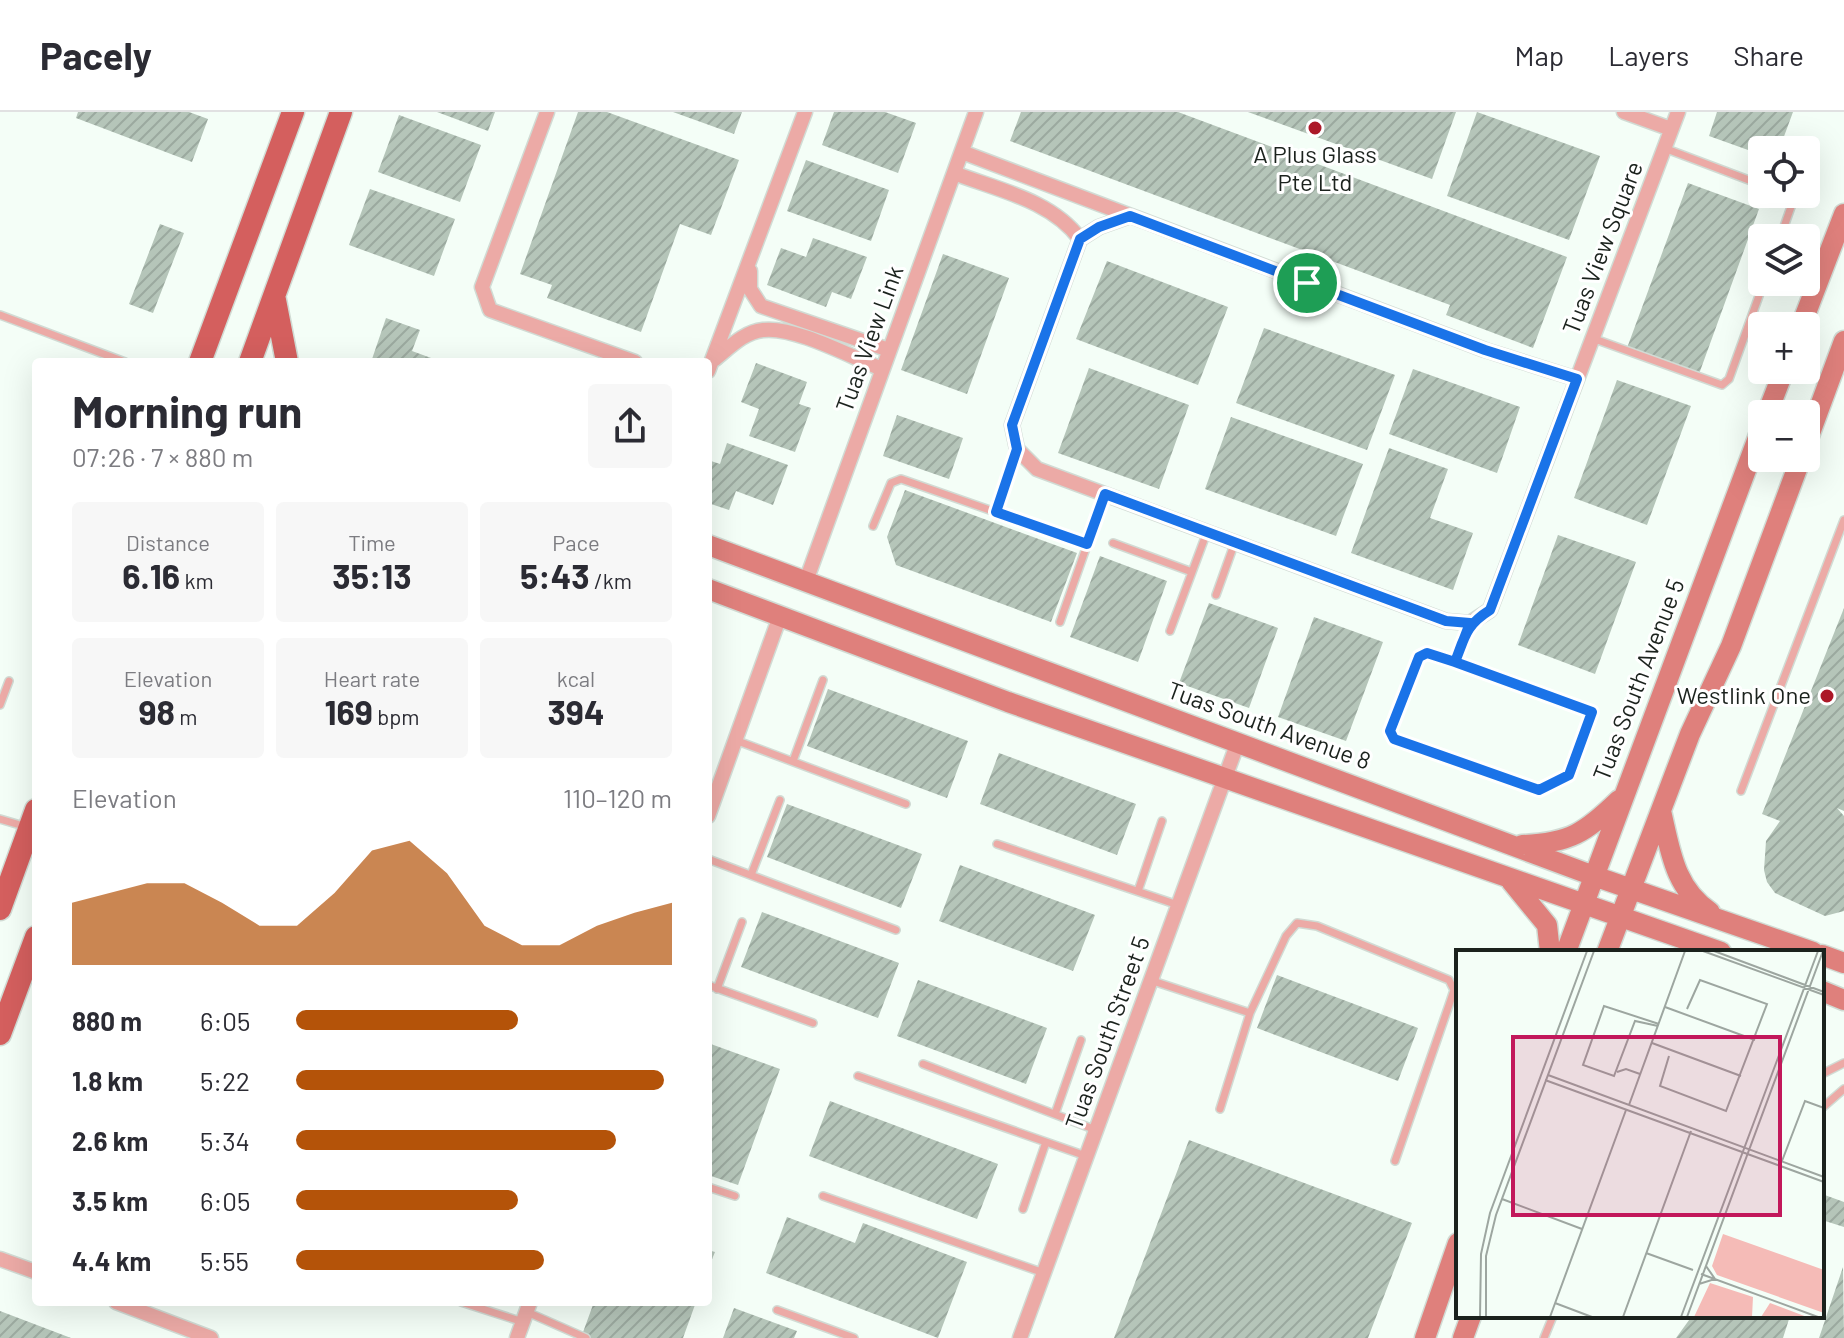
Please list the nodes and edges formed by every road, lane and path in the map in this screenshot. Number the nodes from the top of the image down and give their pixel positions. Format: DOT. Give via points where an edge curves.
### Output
graph roads {
  1 [pos="293,112"];
  2 [pos="341,112"];
  3 [pos="547,112"];
  4 [pos="805,112"];
  5 [pos="976,112"];
  6 [pos="1624,112"];
  7 [pos="1678,112"];
  8 [pos="1671,129"];
  9 [pos="1664,148"];
  10 [pos="962,152"];
  11 [pos="954,173"];
  12 [pos="1748,180"];
  13 [pos="1844,214"];
  14 [pos="1130,216"];
  15 [pos="1080,239"];
  16 [pos="749,262"];
  17 [pos="1759,296"];
  18 [pos="275,299"];
  19 [pos="1806,312"];
  20 [pos="0,315"];
  21 [pos="1592,338"];
  22 [pos="1844,341"];
  23 [pos="889,350"];
  24 [pos="114,358"];
  25 [pos="201,358"];
  26 [pos="252,358"];
  27 [pos="286,358"];
  28 [pos="624,358"];
  29 [pos="712,361"];
  30 [pos="712,364"];
  31 [pos="882,369"];
  32 [pos="1577,379"];
  33 [pos="1820,406"];
  34 [pos="1017,449"];
  35 [pos="1748,465"];
  36 [pos="1796,472"];
  37 [pos="1105,494"];
  38 [pos="996,512"];
  39 [pos="1844,520"];
  40 [pos="873,526"];
  41 [pos="1207,532"];
  42 [pos="1235,542"];
  43 [pos="1113,543"];
  44 [pos="1087,544"];
  45 [pos="712,546"];
  46 [pos="1192,572"];
  47 [pos="806,581"];
  48 [pos="712,590"];
  49 [pos="1216,595"];
  50 [pos="780,616"];
  51 [pos="1060,622"];
  52 [pos="1470,623"];
  53 [pos="1170,631"];
  54 [pos="1455,662"];
  55 [pos="823,680"];
  56 [pos="9,681"];
  57 [pos="0,705"];
  58 [pos="735,740"];
  59 [pos="1238,742"];
  60 [pos="793,761"];
  61 [pos="1225,777"];
  62 [pos="1741,791"];
  63 [pos="1625,794"];
  64 [pos="780,800"];
  65 [pos="906,804"];
  66 [pos="712,805"];
  67 [pos="1661,811"];
  68 [pos="0,819"];
  69 [pos="32,819"];
  70 [pos="1162,821"];
  71 [pos="32,822"];
  72 [pos="997,844"];
  73 [pos="1514,845"];
  74 [pos="712,860"];
  75 [pos="751,875"];
  76 [pos="1594,876"];
  77 [pos="1509,879"];
  78 [pos="1632,888"];
  79 [pos="1138,891"];
  80 [pos="1178,905"];
  81 [pos="1584,905"];
  82 [pos="0,909"];
  83 [pos="1620,917"];
  84 [pos="1719,918"];
  85 [pos="742,922"];
  86 [pos="896,930"];
  87 [pos="32,948"];
  88 [pos="1714,949"];
  89 [pos="1550,950"];
  90 [pos="1567,950"];
  91 [pos="1608,950"];
  92 [pos="1807,950"];
  93 [pos="1824,956"];
  94 [pos="1844,963"];
  95 [pos="1150,980"];
  96 [pos="712,987"];
  97 [pos="717,989"];
  98 [pos="1824,992"];
  99 [pos="1844,1000"];
  100 [pos="1250,1013"];
  101 [pos="813,1023"];
  102 [pos="0,1034"];
  103 [pos="1081,1040"];
  104 [pos="1844,1063"];
  105 [pos="923,1064"];
  106 [pos="1824,1073"];
  107 [pos="858,1076"];
  108 [pos="1844,1089"];
  109 [pos="1824,1106"];
  110 [pos="1220,1109"];
  111 [pos="1055,1114"];
  112 [pos="1096,1130"];
  113 [pos="1046,1142"];
  114 [pos="1086,1156"];
  115 [pos="1395,1161"];
  116 [pos="712,1188"];
  117 [pos="735,1196"];
  118 [pos="823,1196"];
  119 [pos="1023,1209"];
  120 [pos="1456,1249"];
  121 [pos="0,1259"];
  122 [pos="32,1271"];
  123 [pos="1044,1273"];
  124 [pos="127,1306"];
  125 [pos="487,1306"];
  126 [pos="777,1310"];
  127 [pos="527,1312"];
  128 [pos="1470,1318"];
  129 [pos="1552,1318"];
  130 [pos="211,1338"];
  131 [pos="517,1338"];
  132 [pos="586,1338"];
  133 [pos="854,1338"];
  134 [pos="1020,1338"];
  135 [pos="1425,1338"];
  136 [pos="1463,1338"];
  137 [pos="1544,1338"];
  1 -- 25 [label="main road"];
  2 -- 18 [label="main road"];
  3 -- 28 [label="street" via="482,287 486,303 490,310"];
  4 -- 16 [label="street"];
  5 -- 10 [label="street, Tuas View Link"];
  6 -- 8 [label="street"];
  7 -- 8 [label="street, Tuas View Square"];
  8 -- 9 [label="street, Tuas View Square"];
  9 -- 12 [label="lane"];
  9 -- 21 [label="street, Tuas View Square"];
  10 -- 11 [label="street, Tuas View Link"];
  10 -- 14 [label="street"];
  11 -- 15 [label="street" via="1050,210"];
  11 -- 23 [label="street, Tuas View Link"];
  13 -- 19 [label="street"];
  14 -- 15 [label="street"];
  14 -- 32 [label="street" via="1485,350"];
  15 -- 34 [label="street" via="1012,425"];
  16 -- 23 [label="street" via="750,289 761,306"];
  16 -- 29 [label="street"];
  17 -- 21 [label="lane" via="1729,379 1722,385"];
  18 -- 26 [label="main road"];
  18 -- 27 [label="main road"];
  20 -- 24 [label="lane"];
  21 -- 32 [label="street, Tuas View Square"];
  22 -- 33 [label="street"];
  23 -- 31 [label="street, Tuas View Link"];
  30 -- 31 [label="street" via="741,337 783,330"];
  31 -- 47 [label="street, Tuas View Link"];
  32 -- 52 [label="street, Tuas View Square" via="1490,610"];
  34 -- 37 [label="street" via="1037,469"];
  34 -- 38 [label="lane"];
  35 -- 63 [label="street, Tuas South Avenue 5"];
  36 -- 67 [label="street" via="1731,646"];
  37 -- 41 [label="street"];
  37 -- 44 [label="lane"];
  38 -- 40 [label="lane" via="897,479"];
  38 -- 44 [label="lane"];
  39 -- 62 [label="lane"];
  41 -- 42 [label="street"];
  41 -- 46 [label="lane"];
  42 -- 49 [label="lane"];
  42 -- 52 [label="street" via="1446,621"];
  43 -- 46 [label="lane"];
  44 -- 51 [label="lane"];
  45 -- 47 [label="street, Tuas South Avenue 8"];
  46 -- 53 [label="lane"];
  47 -- 59 [label="street, Tuas South Avenue 8"];
  48 -- 50 [label="street"];
  50 -- 58 [label="street"];
  50 -- 61 [label="street"];
  52 -- 54 [label="lane"];
  54 -- 54 [label="lane" via="1591,710 1569,775 1533,790 1391,736 1419,657 1427,653"];
  55 -- 60 [label="lane"];
  56 -- 57 [label="lane"];
  58 -- 60 [label="lane"];
  58 -- 66 [label="street"];
  59 -- 61 [label="street, Tuas South Street 5"];
  59 -- 73 [label="street, Tuas South Avenue 8"];
  60 -- 65 [label="lane"];
  61 -- 77 [label="street"];
  61 -- 80 [label="street, Tuas South Street 5"];
  63 -- 73 [label="street" via="1582,834 1549,844"];
  63 -- 76 [label="street, Tuas South Avenue 5"];
  64 -- 75 [label="lane"];
  67 -- 78 [label="street"];
  67 -- 84 [label="street" via="1670,856 1683,885"];
  68 -- 69 [label="lane"];
  70 -- 79 [label="lane"];
  71 -- 82 [label="main road"];
  72 -- 79 [label="lane"];
  73 -- 76 [label="street, Tuas South Avenue 8"];
  74 -- 75 [label="lane"];
  75 -- 86 [label="lane"];
  76 -- 78 [label="street, Tuas South Avenue 8"];
  76 -- 81 [label="street, Tuas South Avenue 5"];
  77 -- 81 [label="street"];
  77 -- 89 [label="street" via="1547,925"];
  78 -- 83 [label="street"];
  78 -- 84 [label="street, Tuas South Avenue 8"];
  79 -- 80 [label="lane"];
  80 -- 95 [label="street, Tuas South Street 5"];
  81 -- 83 [label="street"];
  81 -- 90 [label="street, Tuas South Avenue 5"];
  83 -- 88 [label="street"];
  83 -- 91 [label="street"];
  84 -- 92 [label="street, Tuas South Avenue 8"];
  85 -- 97 [label="lane"];
  87 -- 102 [label="main road"];
  93 -- 94 [label="street"];
  95 -- 100 [label="lane"];
  95 -- 112 [label="street, Tuas South Street 5"];
  96 -- 97 [label="lane"];
  97 -- 101 [label="lane"];
  98 -- 99 [label="street"];
  100 -- 110 [label="lane"];
  100 -- 115 [label="lane" via="1297,923 1317,926 1449,980 1454,990"];
  103 -- 111 [label="lane"];
  104 -- 106 [label="lane"];
  105 -- 111 [label="lane"];
  107 -- 113 [label="lane"];
  108 -- 109 [label="lane"];
  111 -- 112 [label="lane"];
  112 -- 114 [label="street, Tuas South Street 5"];
  113 -- 114 [label="lane"];
  113 -- 119 [label="lane"];
  114 -- 123 [label="street, Tuas South Street 5"];
  116 -- 117 [label="lane"];
  118 -- 123 [label="lane"];
  120 -- 135 [label="street"];
  121 -- 122 [label="street"];
  123 -- 134 [label="street, Tuas South Street 5"];
  124 -- 130 [label="street"];
  125 -- 127 [label="lane"];
  126 -- 133 [label="lane"];
  127 -- 131 [label="street"];
  127 -- 132 [label="lane"];
  128 -- 136 [label="street"];
  129 -- 137 [label="lane"];
}
